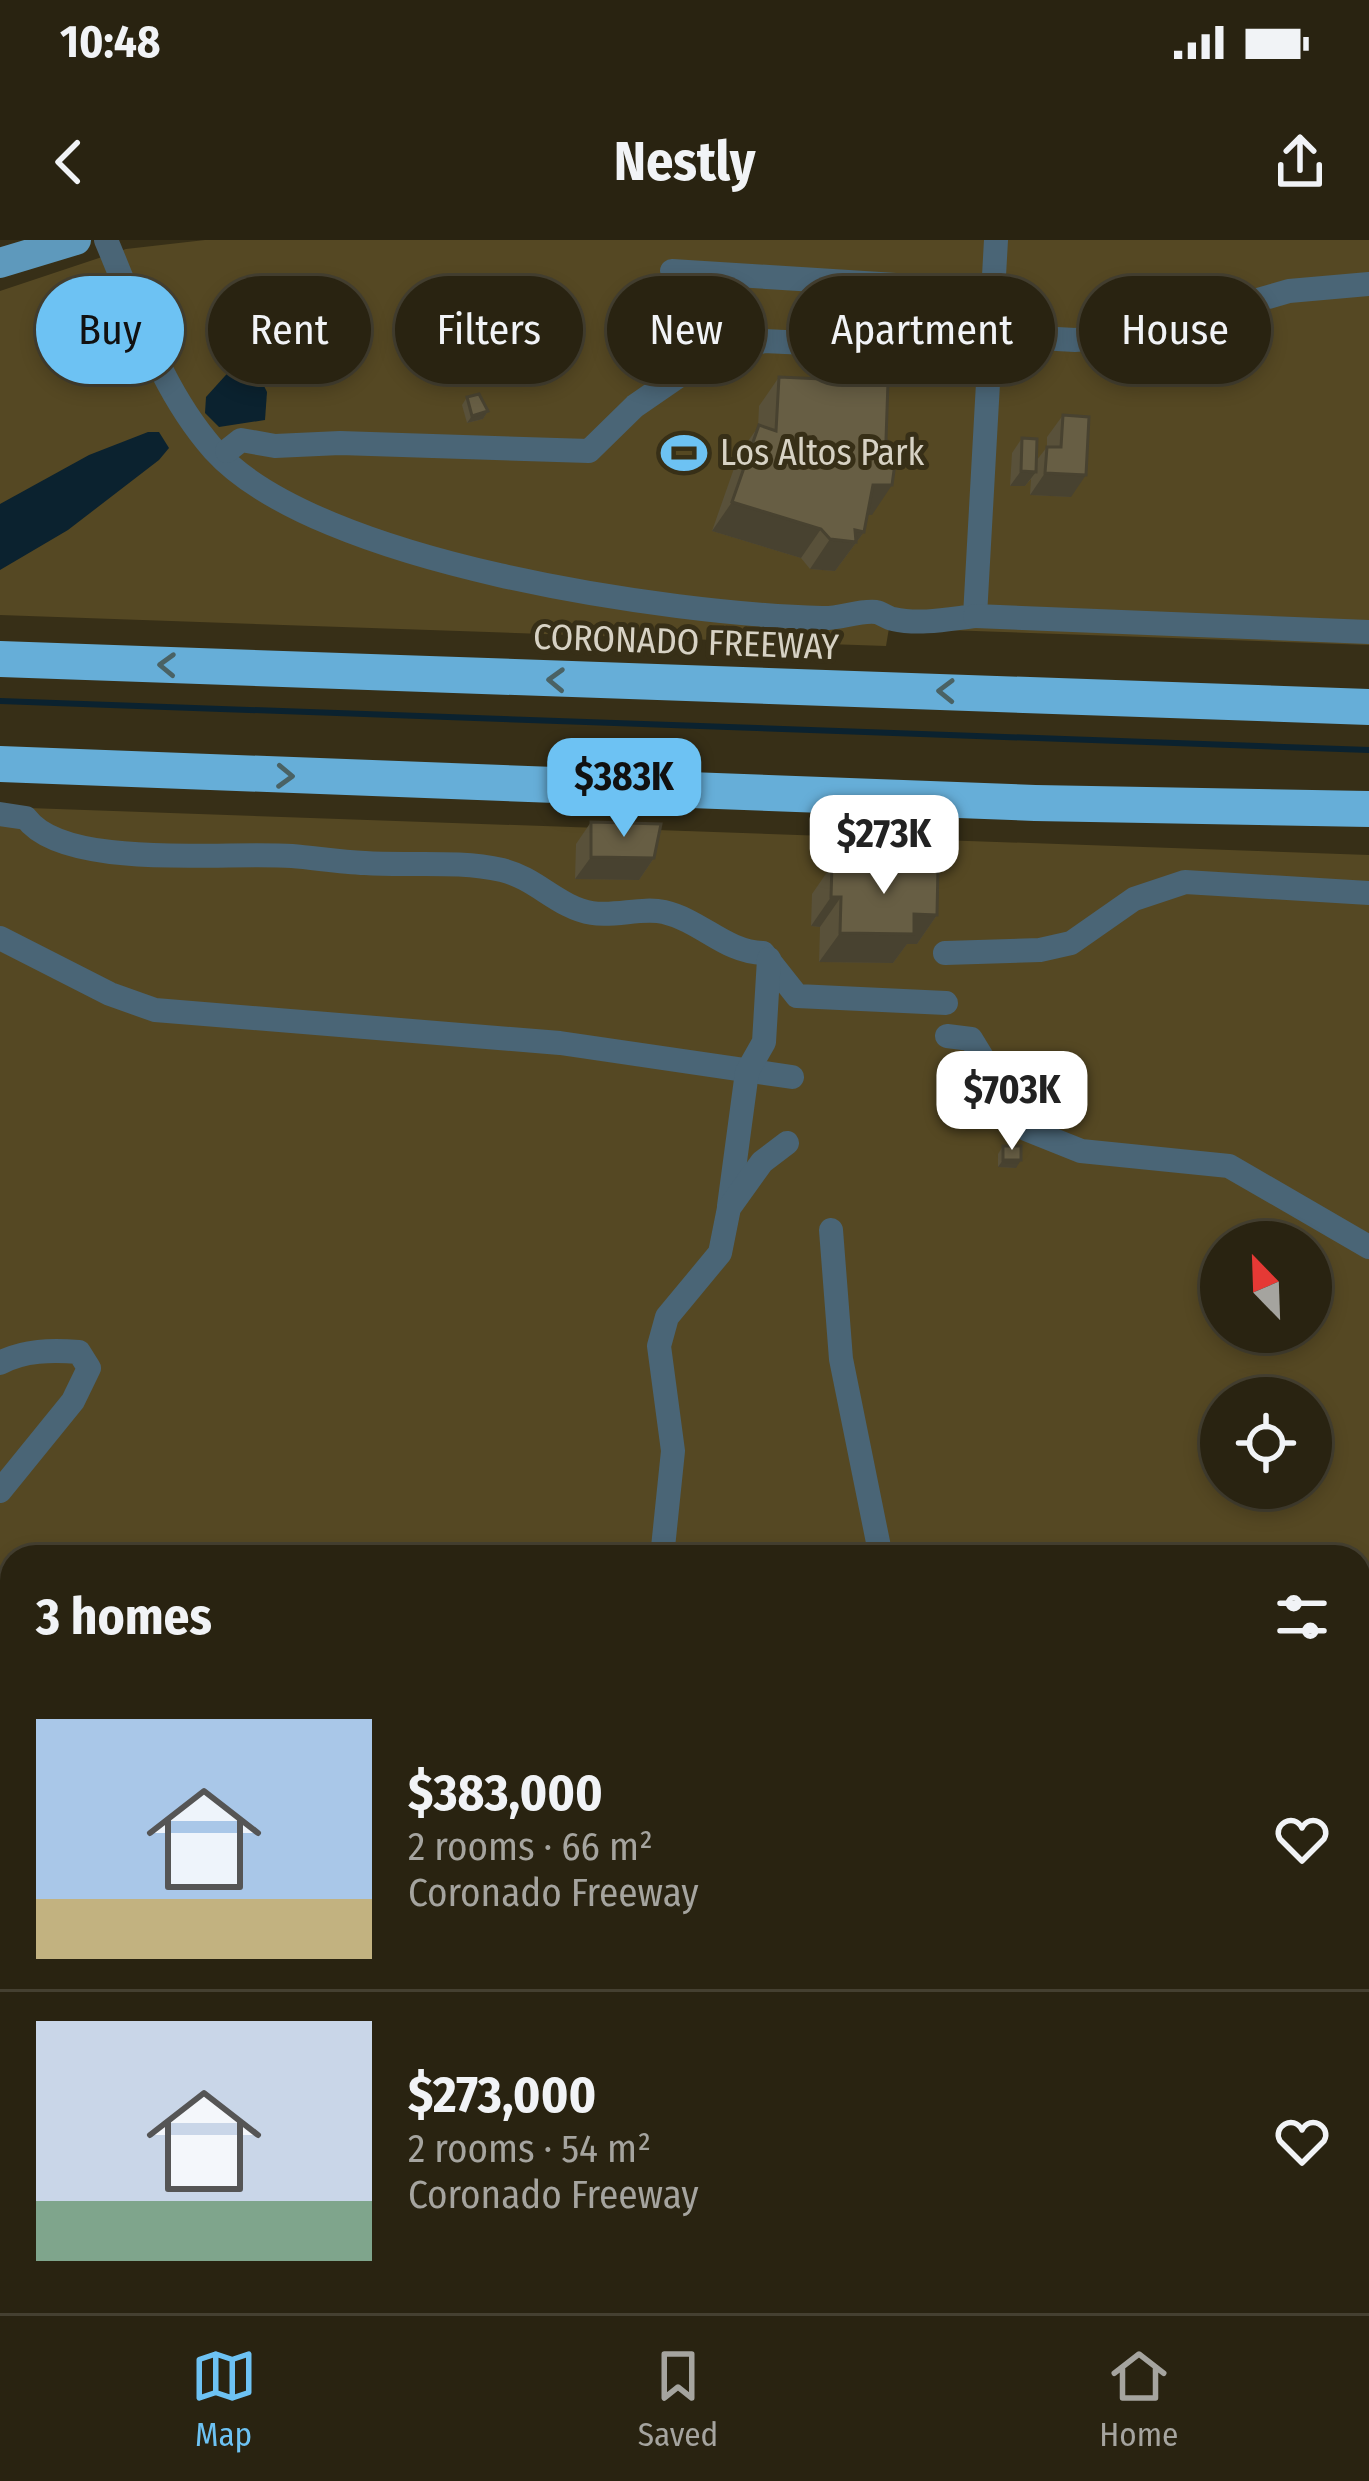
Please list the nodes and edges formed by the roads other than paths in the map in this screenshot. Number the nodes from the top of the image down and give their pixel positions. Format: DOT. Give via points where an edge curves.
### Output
graph roads {
  1 [pos="76,240"];
  2 [pos="106,240"];
  3 [pos="996,240"];
  4 [pos="0,263"];
  5 [pos="673,271"];
  6 [pos="992,276"];
  7 [pos="789,278"];
  8 [pos="1369,284"];
  9 [pos="1055,336"];
  10 [pos="789,342"];
  11 [pos="986,384"];
  12 [pos="227,451"];
  13 [pos="975,616"];
  14 [pos="1369,632"];
  15 [pos="0,659"];
  16 [pos="1369,683"];
  17 [pos="1063,693"];
  18 [pos="1369,707"];
  19 [pos="0,764"];
  20 [pos="1035,802"];
  21 [pos="1369,808"];
  22 [pos="0,814"];
  23 [pos="1369,824"];
  24 [pos="1369,892"];
  25 [pos="0,938"];
  26 [pos="945,953"];
  27 [pos="769,959"];
  28 [pos="946,1003"];
  29 [pos="947,1036"];
  30 [pos="747,1072"];
  31 [pos="792,1076"];
  32 [pos="787,1143"];
  33 [pos="729,1208"];
  34 [pos="831,1230"];
  35 [pos="1369,1247"];
  36 [pos="0,1364"];
  37 [pos="0,1491"];
  38 [pos="663,1545"];
  39 [pos="881,1545"];
  1 -- 4 [label="main road"];
  2 -- 13 [label="street" via="158,371 213,448 260,486 367,537 477,574 651,599 825,619"];
  3 -- 6 [label="street"];
  5 -- 7 [label="street"];
  8 -- 9 [label="street" via="1289,291 1139,334"];
  10 -- 12 [label="street" via="709,356 635,406 589,452 242,440"];
  11 -- 13 [label="street"];
  13 -- 14 [label="street"];
  17 -- 15 [label="highway, CORONADO FREEWAY, one-way"];
  16 -- 17 [label="highway"];
  17 -- 18 [label="highway, CORONADO FREEWAY"];
  19 -- 20 [label="highway, one-way"];
  20 -- 21 [label="highway"];
  20 -- 23 [label="highway"];
  22 -- 27 [label="street" via="26,818 37,832 73,846 105,850 507,871 569,908 659,910 737,952"];
  24 -- 26 [label="street" via="1185,882 1134,899 1071,943"];
  25 -- 30 [label="street" via="155,1010 560,1043"];
  27 -- 28 [label="street" via="797,996"];
  27 -- 30 [label="street" via="764,1042"];
  29 -- 35 [label="street" via="971,1040 1026,1129 1081,1151 1228,1166"];
  30 -- 31 [label="street"];
  30 -- 33 [label="street"];
  32 -- 33 [label="street" via="762,1162"];
  33 -- 38 [label="street" via="720,1253 667,1317 658,1346 674,1451"];
  34 -- 39 [label="street" via="841,1359"];
  36 -- 37 [label="street" via="25,1353 70,1351 89,1367 73,1401"];
}
